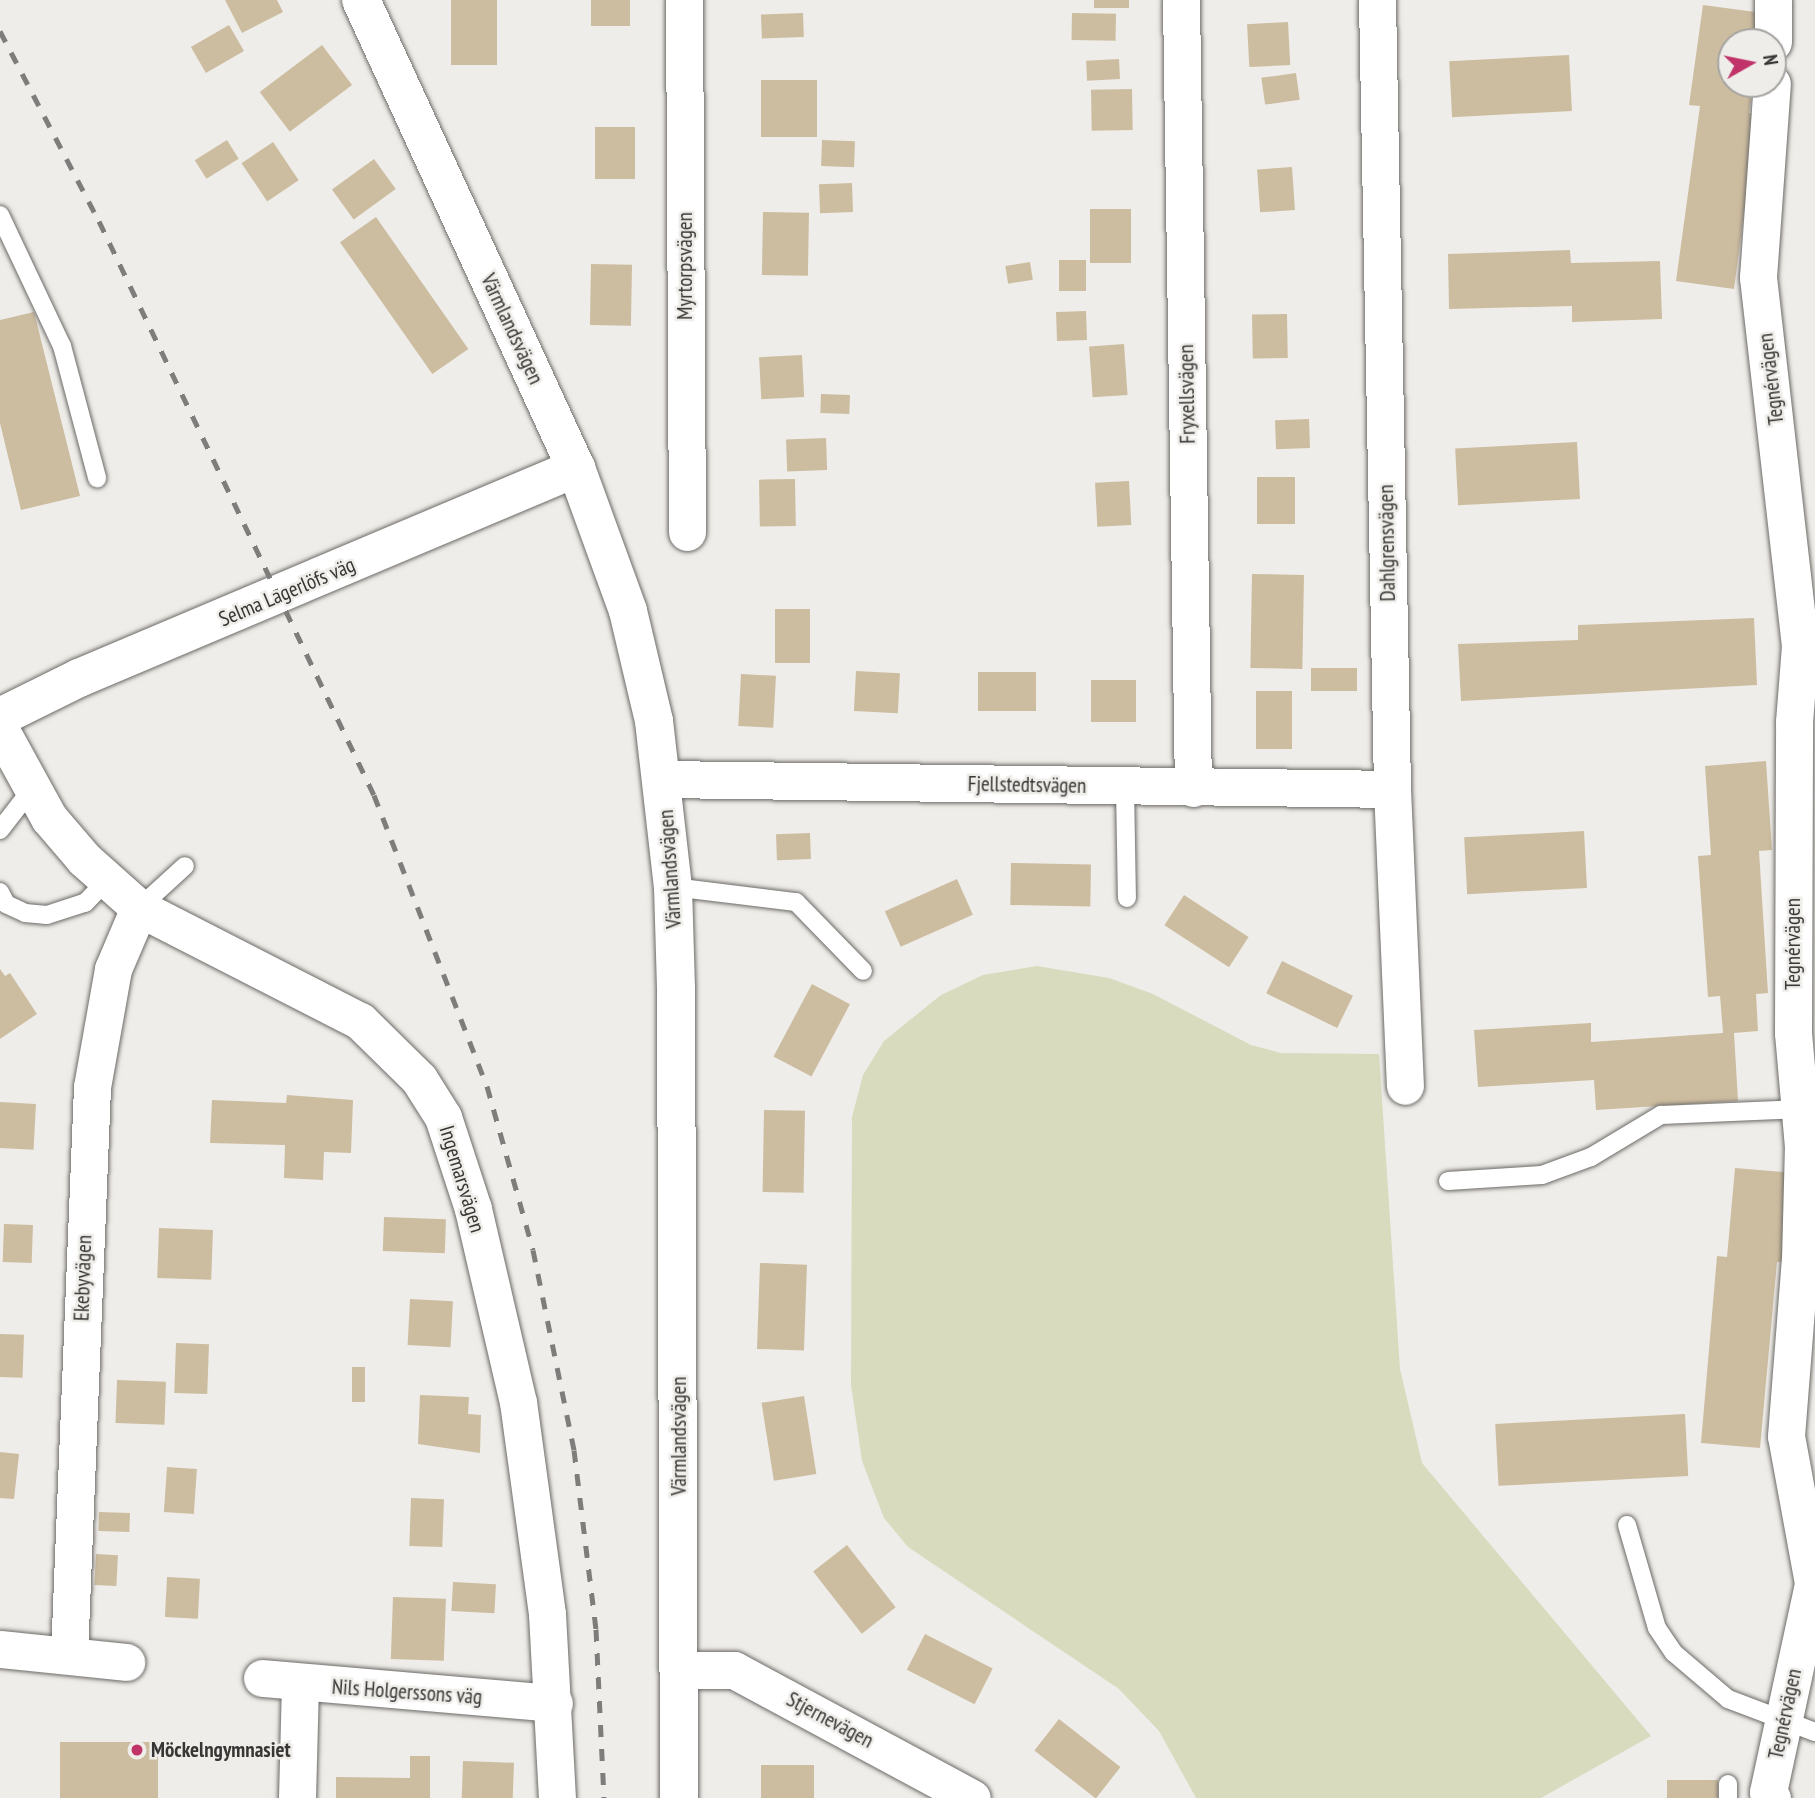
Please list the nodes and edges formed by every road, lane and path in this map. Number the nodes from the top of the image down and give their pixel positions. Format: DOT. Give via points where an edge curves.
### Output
graph roads {
  1 [pos="362,0"];
  2 [pos="684,0"];
  3 [pos="1181,0"];
  4 [pos="1377,0"];
  5 [pos="1773,0"];
  6 [pos="1773,28"];
  7 [pos="1771,98"];
  8 [pos="0,215"];
  9 [pos="576,468"];
  10 [pos="97,478"];
  11 [pos="687,532"];
  12 [pos="0,717"];
  13 [pos="0,729"];
  14 [pos="662,779"];
  15 [pos="1125,787"];
  16 [pos="1193,788"];
  17 [pos="1392,789"];
  18 [pos="31,790"];
  19 [pos="0,830"];
  20 [pos="185,866"];
  21 [pos="107,880"];
  22 [pos="673,887"];
  23 [pos="0,892"];
  24 [pos="1127,898"];
  25 [pos="139,908"];
  26 [pos="863,971"];
  27 [pos="1405,1086"];
  28 [pos="1801,1109"];
  29 [pos="1448,1181"];
  30 [pos="1627,1525"];
  31 [pos="0,1648"];
  32 [pos="69,1655"];
  33 [pos="126,1662"];
  34 [pos="680,1670"];
  35 [pos="262,1678"];
  36 [pos="300,1683"];
  37 [pos="554,1703"];
  38 [pos="1799,1728"];
  39 [pos="297,1798"];
  40 [pos="556,1798"];
  41 [pos="679,1798"];
  42 [pos="972,1798"];
  43 [pos="1772,1798"];
  1 -- 9 [label="street, Värmlandsvägen"];
  2 -- 11 [label="street, Myrtorpsvägen"];
  3 -- 16 [label="street, Fryxellsvägen"];
  4 -- 17 [label="street, Dahlgrensvägen"];
  5 -- 6 [label="street"];
  7 -- 28 [label="street, Tegnérvägen" via="1758,277 1800,646 1794,710 1793,1033"];
  8 -- 10 [label="lane" via="62,346"];
  9 -- 12 [label="street, Selma Lagerlöfs väg" via="79,678"];
  9 -- 14 [label="street, Värmlandsvägen" via="628,611"];
  13 -- 18 [label="street, Ingemarsvägen"];
  14 -- 15 [label="street, Fjellstedtsvägen"];
  14 -- 22 [label="street, Värmlandsvägen"];
  15 -- 16 [label="street, Fjellstedtsvägen"];
  15 -- 24 [label="lane"];
  16 -- 17 [label="street, Fjellstedtsvägen"];
  17 -- 27 [label="street, Dahlgrensvägen"];
  18 -- 19 [label="lane"];
  18 -- 21 [label="street, Ingemarsvägen" via="84,859"];
  20 -- 25 [label="lane"];
  21 -- 23 [label="lane" via="85,903 47,915 25,913 6,904"];
  21 -- 25 [label="street, Ingemarsvägen"];
  22 -- 26 [label="lane" via="796,902"];
  22 -- 34 [label="street, Värmlandsvägen"];
  25 -- 32 [label="street, Ekebyvägen" via="113,969 92,1087"];
  25 -- 37 [label="street, Ingemarsvägen" via="360,1021 419,1079 443,1117 473,1209 518,1402"];
  28 -- 29 [label="lane" via="1661,1115 1591,1157 1542,1175"];
  28 -- 38 [label="street, Tegnérvägen" via="1800,1259 1786,1436 1813,1583"];
  30 -- 38 [label="lane" via="1657,1628 1674,1653 1728,1699"];
  31 -- 32 [label="street"];
  32 -- 33 [label="street"];
  34 -- 41 [label="street, Värmlandsvägen"];
  34 -- 42 [label="street, Stjernevägen" via="734,1670"];
  35 -- 36 [label="street, Nils Holgerssons väg"];
  36 -- 37 [label="street, Nils Holgerssons väg"];
  36 -- 39 [label="street"];
  37 -- 40 [label="street, Ingemarsvägen"];
  38 -- 43 [label="street, Tegnérvägen" via="1768,1792"];
}
